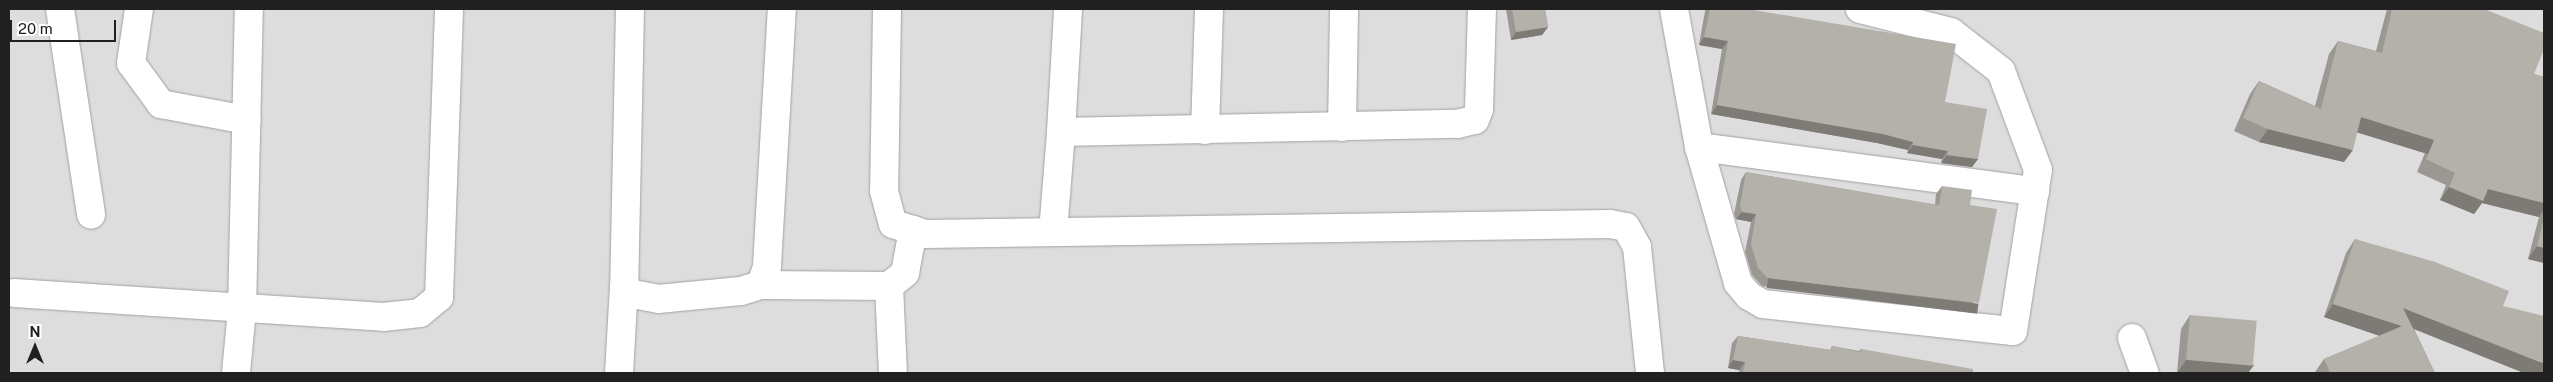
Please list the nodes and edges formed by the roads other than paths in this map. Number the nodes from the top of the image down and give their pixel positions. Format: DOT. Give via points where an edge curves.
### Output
graph roads {
  1 [pos="60,9"];
  2 [pos="139,9"];
  3 [pos="249,9"];
  4 [pos="449,9"];
  5 [pos="630,9"];
  6 [pos="782,9"];
  7 [pos="887,9"];
  8 [pos="1068,9"];
  9 [pos="1209,9"];
  10 [pos="1344,9"];
  11 [pos="1482,9"];
  12 [pos="1674,9"];
  13 [pos="1860,9"];
  14 [pos="248,120"];
  15 [pos="1342,126"];
  16 [pos="1205,130"];
  17 [pos="1061,132"];
  18 [pos="1699,147"];
  19 [pos="2035,191"];
  20 [pos="91,216"];
  21 [pos="913,230"];
  22 [pos="1053,232"];
  23 [pos="761,285"];
  24 [pos="889,286"];
  25 [pos="624,287"];
  26 [pos="14,293"];
  27 [pos="242,310"];
  28 [pos="2132,338"];
  29 [pos="236,373"];
  30 [pos="619,373"];
  31 [pos="893,373"];
  32 [pos="1650,373"];
  33 [pos="2145,373"];
  1 -- 20 [label="street"];
  2 -- 14 [label="street" via="131,64 161,104"];
  3 -- 14 [label="street"];
  4 -- 27 [label="street" via="439,297 420,313 383,318"];
  5 -- 25 [label="street"];
  6 -- 23 [label="street" via="767,266"];
  7 -- 21 [label="street" via="884,191 893,224"];
  8 -- 17 [label="street"];
  9 -- 16 [label="street"];
  10 -- 15 [label="street"];
  11 -- 15 [label="street" via="1479,109 1474,120 1457,124"];
  12 -- 18 [label="street"];
  13 -- 19 [label="street" via="1951,32 2001,71 2038,170"];
  14 -- 27 [label="street"];
  15 -- 16 [label="street"];
  16 -- 17 [label="street"];
  17 -- 22 [label="street"];
  18 -- 19 [label="street"];
  18 -- 19 [label="street" via="1738,283 1763,304 2013,331"];
  21 -- 22 [label="street" via="925,234"];
  21 -- 24 [label="street" via="905,273"];
  22 -- 32 [label="street" via="1610,224 1626,227 1637,247"];
  23 -- 24 [label="street"];
  23 -- 25 [label="street" via="741,291 658,299 633,294"];
  24 -- 31 [label="street"];
  25 -- 30 [label="street"];
  26 -- 27 [label="street"];
  27 -- 29 [label="street"];
  28 -- 33 [label="street"];
}
